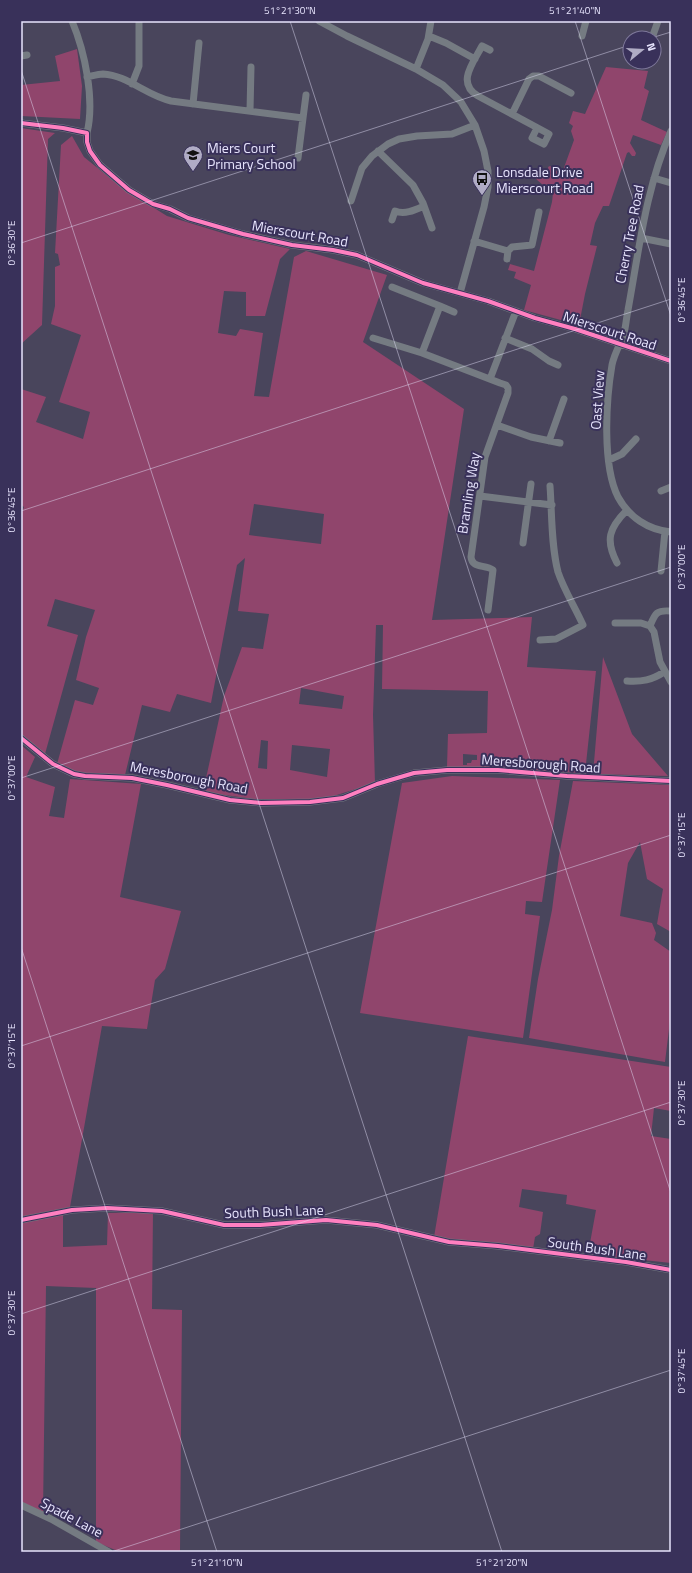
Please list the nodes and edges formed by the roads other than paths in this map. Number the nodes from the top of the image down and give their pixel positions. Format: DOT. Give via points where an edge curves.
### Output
graph roads {
  1 [pos="72,21"];
  2 [pos="139,21"];
  3 [pos="319,21"];
  4 [pos="432,21"];
  5 [pos="586,21"];
  6 [pos="585,33"];
  7 [pos="429,36"];
  8 [pos="199,43"];
  9 [pos="490,50"];
  10 [pos="475,59"];
  11 [pos="251,66"];
  12 [pos="416,69"];
  13 [pos="87,77"];
  14 [pos="132,84"];
  15 [pos="571,94"];
  16 [pos="306,95"];
  17 [pos="193,104"];
  18 [pos="250,111"];
  19 [pos="512,114"];
  20 [pos="303,118"];
  21 [pos="21,123"];
  22 [pos="475,125"];
  23 [pos="536,128"];
  24 [pos="671,131"];
  25 [pos="87,133"];
  26 [pos="378,151"];
  27 [pos="298,158"];
  28 [pos="654,178"];
  29 [pos="671,183"];
  30 [pos="351,201"];
  31 [pos="424,206"];
  32 [pos="540,212"];
  33 [pos="392,220"];
  34 [pos="432,228"];
  35 [pos="641,238"];
  36 [pos="474,241"];
  37 [pos="671,244"];
  38 [pos="508,251"];
  39 [pos="506,259"];
  40 [pos="392,287"];
  41 [pos="460,293"];
  42 [pos="440,306"];
  43 [pos="516,311"];
  44 [pos="454,312"];
  45 [pos="373,338"];
  46 [pos="505,338"];
  47 [pos="619,344"];
  48 [pos="422,353"];
  49 [pos="671,361"];
  50 [pos="558,365"];
  51 [pos="490,379"];
  52 [pos="564,399"];
  53 [pos="497,425"];
  54 [pos="636,439"];
  55 [pos="549,441"];
  56 [pos="560,443"];
  57 [pos="609,460"];
  58 [pos="531,484"];
  59 [pos="550,486"];
  60 [pos="671,487"];
  61 [pos="661,491"];
  62 [pos="480,496"];
  63 [pos="528,502"];
  64 [pos="552,505"];
  65 [pos="627,510"];
  66 [pos="668,531"];
  67 [pos="523,543"];
  68 [pos="617,563"];
  69 [pos="661,571"];
  70 [pos="488,610"];
  71 [pos="670,612"];
  72 [pos="615,622"];
  73 [pos="650,626"];
  74 [pos="540,640"];
  75 [pos="664,672"];
  76 [pos="627,681"];
  77 [pos="671,682"];
  78 [pos="21,738"];
  79 [pos="671,781"];
  80 [pos="21,1220"];
  81 [pos="671,1270"];
  82 [pos="21,1505"];
  83 [pos="109,1552"];
  1 -- 13 [label="street, Mierscourt Road" via="82,50"];
  2 -- 14 [label="street" via="139,66"];
  3 -- 12 [label="street"];
  4 -- 7 [label="street"];
  5 -- 6 [label="street"];
  7 -- 10 [label="street"];
  7 -- 12 [label="street"];
  8 -- 17 [label="street"];
  9 -- 10 [label="street" via="482,46"];
  10 -- 19 [label="street" via="467,76 471,91"];
  11 -- 18 [label="street"];
  12 -- 22 [label="street" via="453,93"];
  13 -- 14 [label="street" via="105,74"];
  13 -- 25 [label="street, Mierscourt Road" via="90,112"];
  14 -- 17 [label="street" via="159,98"];
  15 -- 19 [label="street" via="539,76 533,76 529,79"];
  16 -- 20 [label="street"];
  17 -- 18 [label="street"];
  18 -- 20 [label="street"];
  19 -- 23 [label="street"];
  20 -- 27 [label="street"];
  21 -- 25 [label="street"];
  22 -- 26 [label="street" via="452,134 399,140"];
  22 -- 36 [label="street" via="484,151 488,182"];
  24 -- 28 [label="street, Cherry Tree Road"];
  25 -- 41 [label="street, Mierscourt Road" via="90,151 100,165 129,190 153,204 188,218 243,234 357,255 409,278"];
  26 -- 30 [label="street" via="362,168"];
  26 -- 31 [label="street" via="413,185"];
  28 -- 29 [label="street"];
  28 -- 35 [label="street, Cherry Tree Road"];
  31 -- 33 [label="street" via="403,213 395,211"];
  31 -- 34 [label="street"];
  32 -- 38 [label="street" via="532,245 512,247"];
  35 -- 37 [label="street"];
  35 -- 47 [label="street, Cherry Tree Road" via="624,331"];
  36 -- 38 [label="street"];
  36 -- 41 [label="street"];
  38 -- 39 [label="street"];
  40 -- 42 [label="street"];
  41 -- 43 [label="street, Mierscourt Road"];
  42 -- 44 [label="street"];
  42 -- 48 [label="street"];
  43 -- 46 [label="street"];
  43 -- 47 [label="street, Mierscourt Road"];
  45 -- 48 [label="street, Bramling Way"];
  46 -- 50 [label="street" via="532,349"];
  46 -- 51 [label="street"];
  47 -- 49 [label="street, Mierscourt Road"];
  47 -- 57 [label="street, Oast View" via="613,364 608,402"];
  48 -- 51 [label="street, Bramling Way"];
  51 -- 53 [label="street, Bramling Way" via="508,388"];
  52 -- 55 [label="street"];
  53 -- 55 [label="street"];
  53 -- 62 [label="street, Bramling Way" via="485,457"];
  54 -- 57 [label="street" via="622,454"];
  55 -- 56 [label="street"];
  57 -- 65 [label="street, Oast View" via="617,496"];
  58 -- 63 [label="street"];
  59 -- 64 [label="street"];
  60 -- 61 [label="street"];
  62 -- 63 [label="street"];
  62 -- 70 [label="street, Bramling Way" via="471,560 474,565 493,570"];
  63 -- 64 [label="street"];
  63 -- 67 [label="street"];
  64 -- 74 [label="street" via="553,545 558,569 583,625 556,639"];
  65 -- 66 [label="street, Oast View" via="644,524"];
  65 -- 68 [label="street" via="610,535 610,546"];
  66 -- 69 [label="street"];
  71 -- 73 [label="street" via="662,611 656,614"];
  72 -- 73 [label="street" via="642,623"];
  73 -- 75 [label="street" via="654,632"];
  75 -- 76 [label="street" via="642,682"];
  75 -- 77 [label="street"];
  78 -- 79 [label="street, Meresborough Road" via="53,764 74,774 132,778 230,800 261,803 343,798 414,773 447,770 498,770"];
  80 -- 81 [label="street, South Bush Lane" via="72,1210 107,1208 162,1211 224,1225 326,1220 377,1225 449,1242 626,1262"];
  82 -- 83 [label="street, Spade Lane" via="51,1518"];
}
